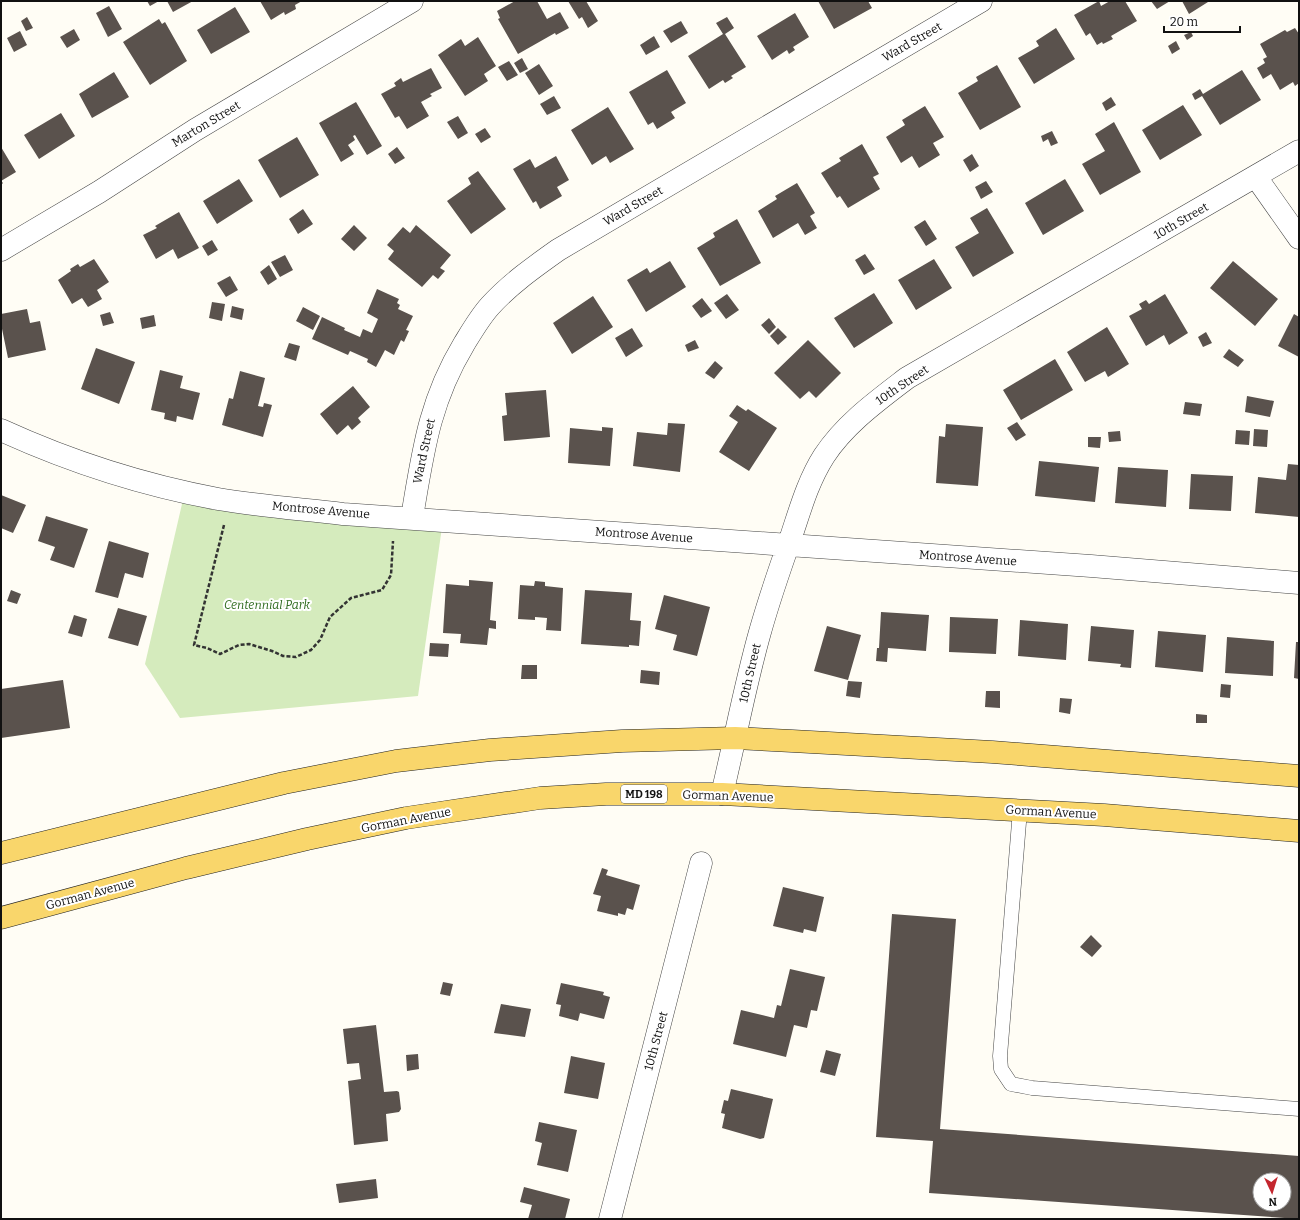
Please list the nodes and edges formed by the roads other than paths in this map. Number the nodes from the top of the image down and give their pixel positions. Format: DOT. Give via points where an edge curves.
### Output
graph roads {
  1 [pos="412,1"];
  2 [pos="981,1"];
  3 [pos="1299,151"];
  4 [pos="1256,177"];
  5 [pos="1299,238"];
  6 [pos="1,250"];
  7 [pos="1,430"];
  8 [pos="403,517"];
  9 [pos="788,546"];
  10 [pos="1299,583"];
  11 [pos="735,738"];
  12 [pos="1299,776"];
  13 [pos="722,794"];
  14 [pos="1020,810"];
  15 [pos="1299,831"];
  16 [pos="1,853"];
  17 [pos="701,863"];
  18 [pos="1,918"];
  19 [pos="1299,1109"];
  20 [pos="610,1219"];
  1 -- 6 [label="street, Marton Street" via="195,130"];
  2 -- 8 [label="street, Ward Street" via="558,250 518,278 489,307 449,369 435,402"];
  3 -- 4 [label="street, 10th Street"];
  4 -- 5 [label="street"];
  4 -- 9 [label="street, 10th Street" via="907,378 878,400 852,423 824,456 814,474"];
  7 -- 8 [label="street, Montrose Avenue" via="105,471 164,487 231,500 335,513"];
  8 -- 9 [label="street, Montrose Avenue"];
  9 -- 10 [label="street, Montrose Avenue"];
  9 -- 11 [label="street, 10th Street" via="760,632"];
  11 -- 12 [label="main road" via="992,752"];
  11 -- 13 [label="street, 10th Street"];
  11 -- 16 [label="main road" via="622,741 490,750 396,761 276,785"];
  13 -- 14 [label="main road, Gorman Avenue / MD 198"];
  13 -- 18 [label="main road, Gorman Avenue / MD 198" via="606,794 540,798 414,817 238,855"];
  14 -- 15 [label="main road, Gorman Avenue / MD 198"];
  14 -- 19 [label="lane" via="1000,1056 1001,1069 1011,1084 1032,1088"];
  17 -- 20 [label="street, 10th Street"];
}
